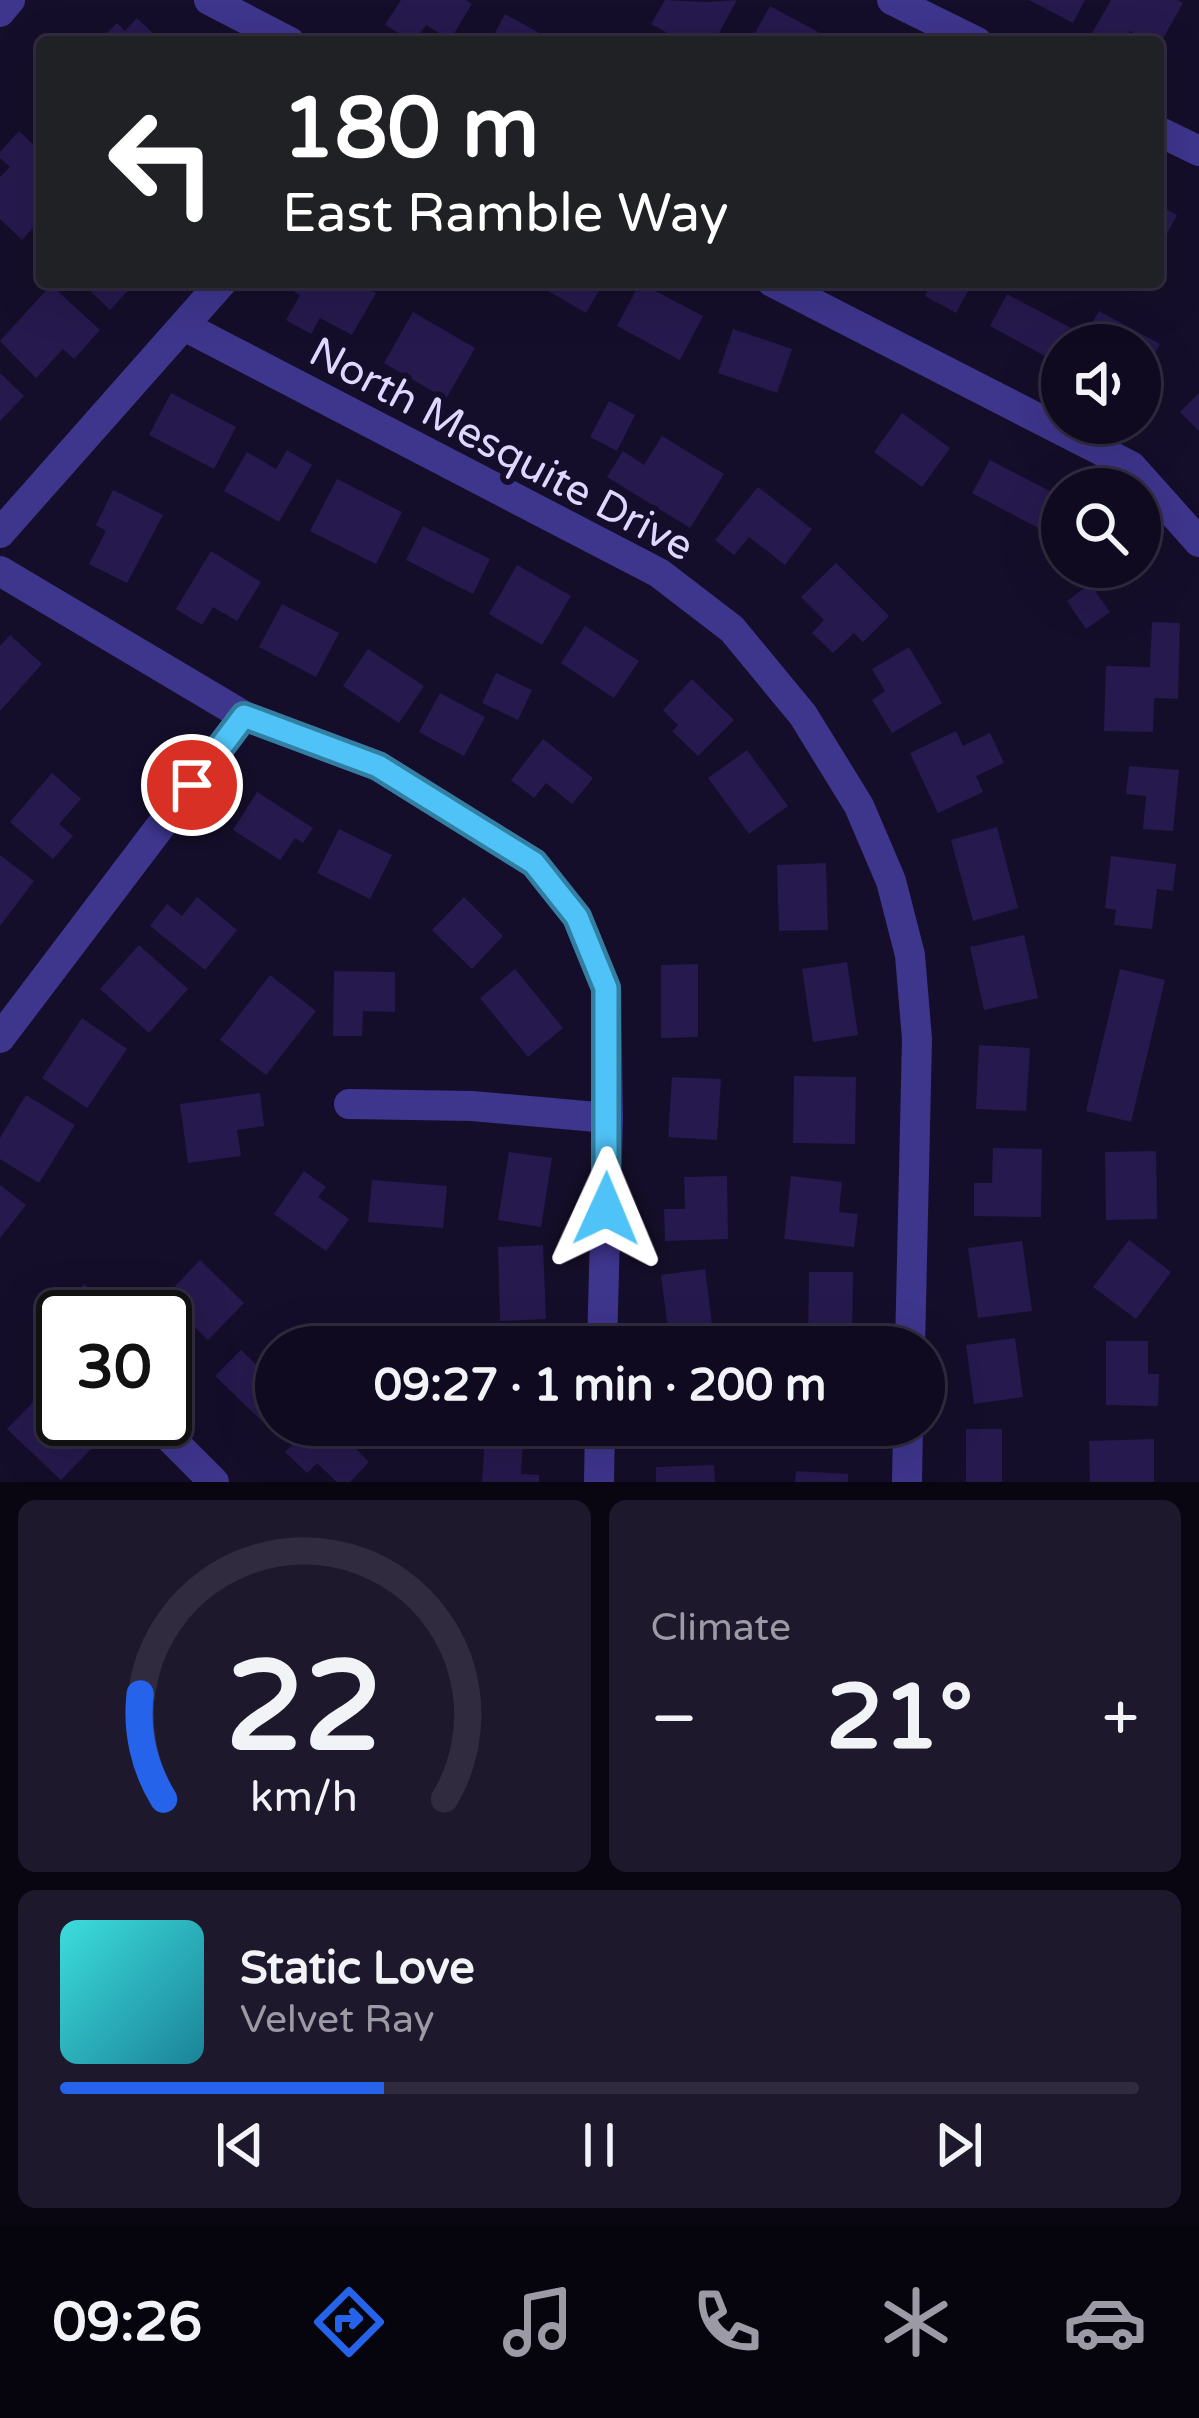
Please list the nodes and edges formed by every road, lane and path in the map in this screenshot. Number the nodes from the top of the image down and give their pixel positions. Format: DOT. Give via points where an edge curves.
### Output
graph roads {
  1 [pos="10,0"];
  2 [pos="209,0"];
  3 [pos="892,0"];
  4 [pos="0,12"];
  5 [pos="278,36"];
  6 [pos="965,36"];
  7 [pos="1164,134"];
  8 [pos="1199,152"];
  9 [pos="217,288"];
  10 [pos="784,288"];
  11 [pos="184,326"];
  12 [pos="0,533"];
  13 [pos="1199,542"];
  14 [pos="0,571"];
  15 [pos="244,716"];
  16 [pos="0,1038"];
  17 [pos="349,1105"];
  18 [pos="608,1118"];
  19 [pos="603,1326"];
  20 [pos="910,1326"];
  21 [pos="178,1446"];
  22 [pos="599,1446"];
  23 [pos="908,1446"];
  24 [pos="214,1482"];
  25 [pos="598,1482"];
  26 [pos="907,1482"];
  1 -- 4 [label="street"];
  2 -- 5 [label="street"];
  3 -- 6 [label="street"];
  7 -- 8 [label="street"];
  9 -- 11 [label="street"];
  10 -- 13 [label="street" via="1131,466"];
  11 -- 12 [label="street"];
  11 -- 20 [label="street, North Mesquite Drive" via="658,573 731,629 803,715 859,806 910,955 917,1039"];
  14 -- 15 [label="street"];
  15 -- 16 [label="street"];
  15 -- 18 [label="street" via="378,766 534,863 577,917 606,988"];
  17 -- 18 [label="street"];
  18 -- 19 [label="street"];
  21 -- 24 [label="street"];
  22 -- 25 [label="street"];
  23 -- 26 [label="street"];
}
